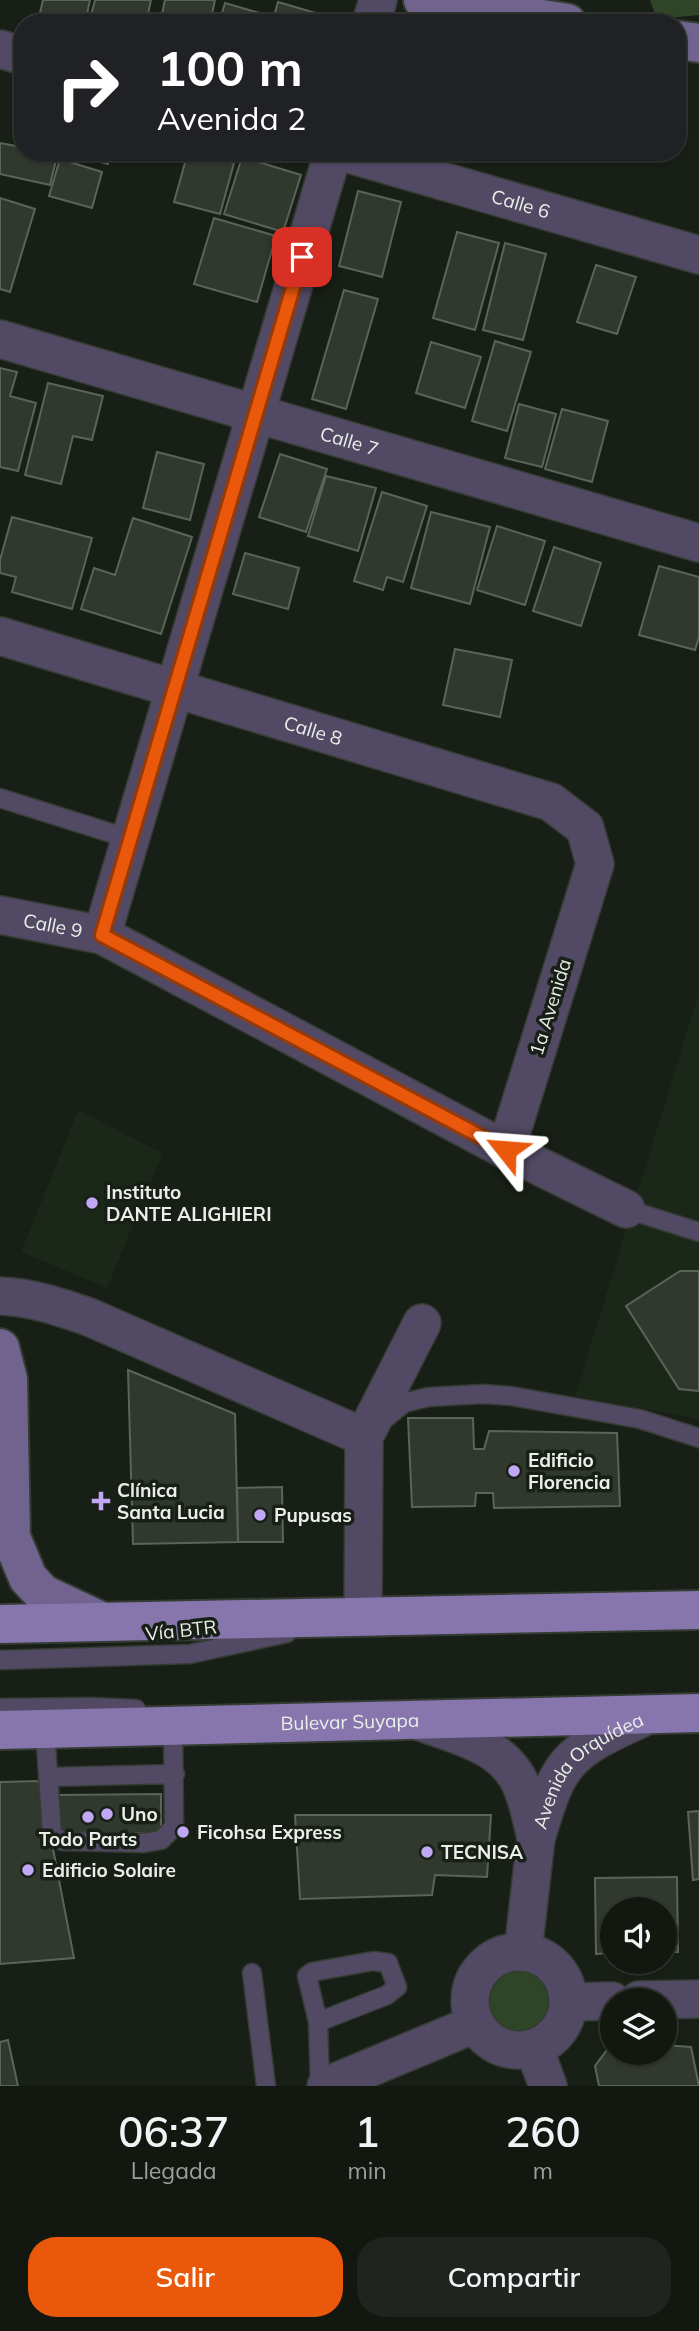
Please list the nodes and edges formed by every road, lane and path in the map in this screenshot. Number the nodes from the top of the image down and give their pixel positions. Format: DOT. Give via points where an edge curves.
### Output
graph roads {
  1 [pos="423,0"];
  2 [pos="511,14"];
  3 [pos="330,161"];
  4 [pos="373,161"];
  5 [pos="699,255"];
  6 [pos="0,339"];
  7 [pos="256,414"];
  8 [pos="699,543"];
  9 [pos="0,636"];
  10 [pos="175,688"];
  11 [pos="0,798"];
  12 [pos="130,839"];
  13 [pos="595,864"];
  14 [pos="0,915"];
  15 [pos="102,935"];
  16 [pos="506,1150"];
  17 [pos="626,1209"];
  18 [pos="699,1232"];
  19 [pos="0,1296"];
  20 [pos="422,1323"];
  21 [pos="0,1348"];
  22 [pos="364,1437"];
  23 [pos="699,1438"];
  24 [pos="699,1610"];
  25 [pos="363,1617"];
  26 [pos="103,1622"];
  27 [pos="0,1624"];
  28 [pos="0,1660"];
  29 [pos="0,1708"];
  30 [pos="699,1713"];
  31 [pos="650,1714"];
  32 [pos="417,1720"];
  33 [pos="341,1723"];
  34 [pos="173,1726"];
  35 [pos="45,1729"];
  36 [pos="0,1730"];
  37 [pos="175,1774"];
  38 [pos="48,1777"];
  39 [pos="536,1838"];
  40 [pos="523,1952"];
  41 [pos="252,1973"];
  42 [pos="677,1999"];
  43 [pos="699,1999"];
  44 [pos="600,2001"];
  45 [pos="568,2002"];
  46 [pos="318,2022"];
  47 [pos="475,2024"];
  48 [pos="534,2048"];
  49 [pos="267,2086"];
  50 [pos="320,2086"];
  51 [pos="327,2086"];
  52 [pos="548,2086"];
  1 -- 2 [label="street"];
  3 -- 7 [label="street"];
  4 -- 5 [label="street, Calle 6"];
  6 -- 7 [label="street, Calle 7"];
  7 -- 8 [label="street, Calle 7"];
  7 -- 10 [label="street"];
  9 -- 10 [label="street, Calle 8"];
  10 -- 12 [label="street"];
  10 -- 13 [label="street, Calle 8" via="551,802 584,828"];
  11 -- 12 [label="lane"];
  12 -- 15 [label="street"];
  13 -- 16 [label="street, 1a Avenida"];
  14 -- 15 [label="street, Calle 9"];
  15 -- 16 [label="street, Calle 9"];
  16 -- 17 [label="street, Calle 9"];
  17 -- 18 [label="lane"];
  19 -- 22 [label="street" via="89,1317"];
  20 -- 22 [label="street"];
  21 -- 26 [label="street" via="8,1380 11,1537 28,1578 43,1594"];
  22 -- 23 [label="lane" via="404,1403 483,1394 640,1419"];
  22 -- 25 [label="street"];
  24 -- 25 [label="main road"];
  25 -- 26 [label="main road"];
  25 -- 28 [label="lane, Vía BTR" via="190,1654"];
  26 -- 27 [label="main road"];
  29 -- 33 [label="lane" via="91,1707"];
  30 -- 31 [label="main road, Bulevar Suyapa"];
  31 -- 32 [label="main road, Bulevar Suyapa"];
  31 -- 39 [label="street, Avenida Orquídea" via="571,1759 552,1791"];
  32 -- 33 [label="main road, Bulevar Suyapa"];
  32 -- 39 [label="street, Avenida Orquídea" via="487,1746 507,1762 523,1790"];
  33 -- 34 [label="main road, Bulevar Suyapa"];
  34 -- 35 [label="main road, Bulevar Suyapa"];
  34 -- 37 [label="lane"];
  35 -- 36 [label="main road, Bulevar Suyapa"];
  35 -- 38 [label="lane"];
  37 -- 38 [label="lane"];
  37 -- 38 [label="lane" via="174,1827 161,1840 144,1843 56,1838"];
  39 -- 40 [label="street, Avenida Orquídea"];
  40 -- 45 [label="street" via="538,1955 560,1974"];
  40 -- 47 [label="street" via="494,1958 473,1980 470,2010"];
  41 -- 49 [label="lane"];
  42 -- 43 [label="street"];
  44 -- 45 [label="street"];
  45 -- 48 [label="street" via="561,2025"];
  46 -- 46 [label="lane" via="397,1987 388,1963 373,1961 306,1976"];
  46 -- 50 [label="lane"];
  47 -- 48 [label="street" via="494,2044"];
  47 -- 51 [label="street"];
  48 -- 52 [label="street"];
}
